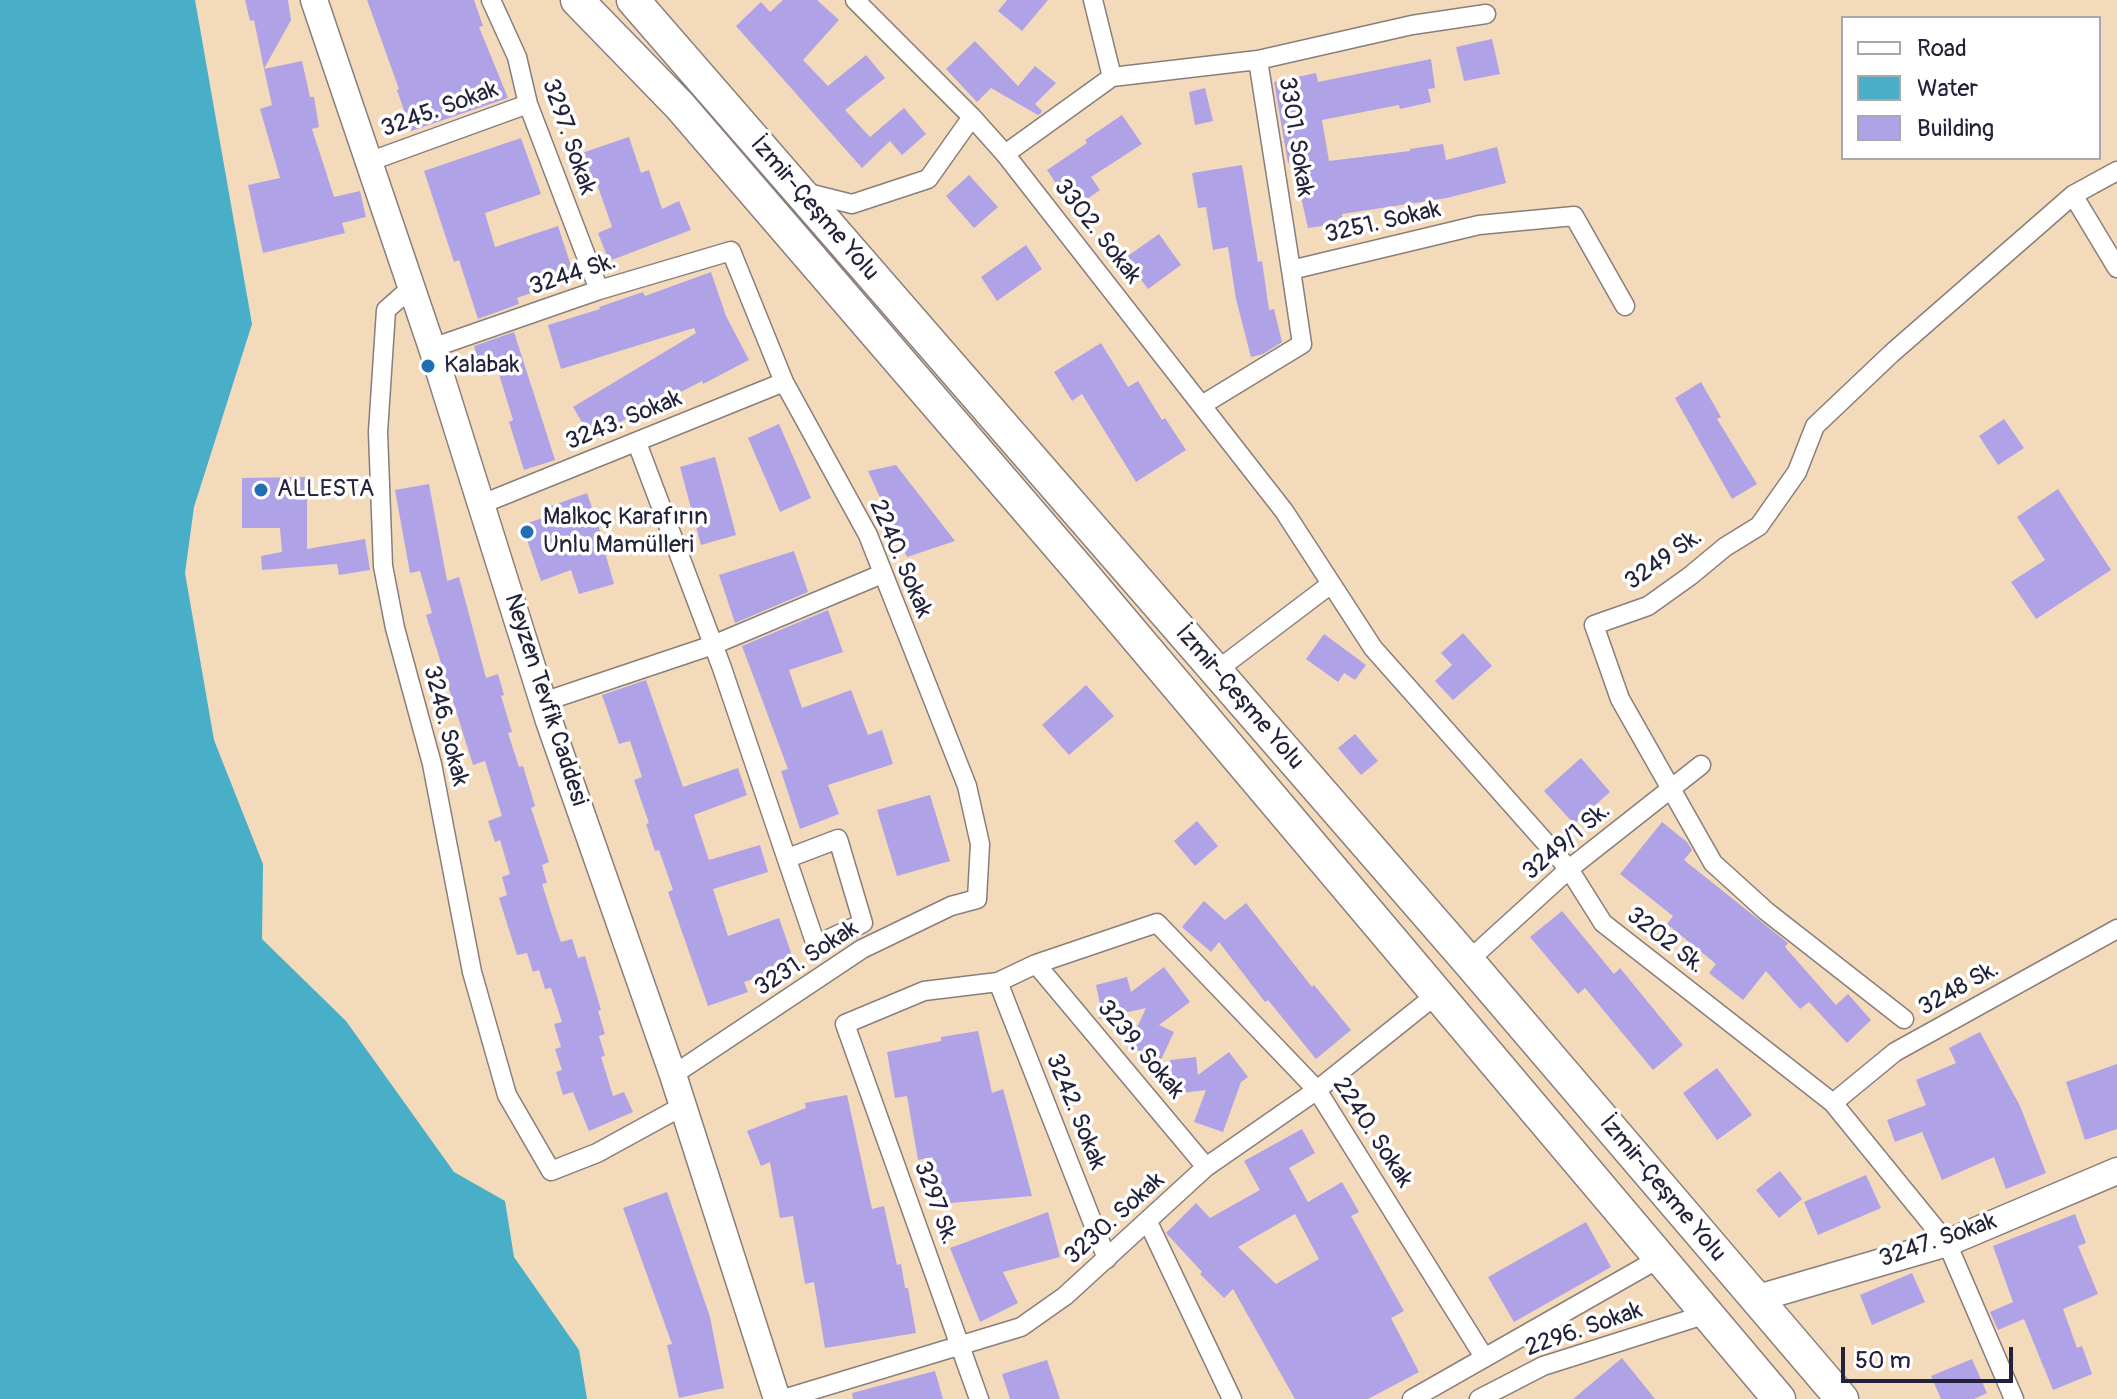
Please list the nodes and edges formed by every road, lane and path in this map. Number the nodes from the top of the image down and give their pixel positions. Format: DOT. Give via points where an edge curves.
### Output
graph roads {
  1 [pos="314,0"];
  2 [pos="491,0"];
  3 [pos="577,0"];
  4 [pos="633,0"];
  5 [pos="855,0"];
  6 [pos="1093,0"];
  7 [pos="1486,14"];
  8 [pos="1258,60"];
  9 [pos="1112,77"];
  10 [pos="528,104"];
  11 [pos="972,117"];
  12 [pos="1005,154"];
  13 [pos="368,162"];
  14 [pos="2117,171"];
  15 [pos="798,191"];
  16 [pos="2073,195"];
  17 [pos="731,251"];
  18 [pos="2117,268"];
  19 [pos="1291,270"];
  20 [pos="411,288"];
  21 [pos="599,290"];
  22 [pos="1625,306"];
  23 [pos="432,348"];
  24 [pos="784,382"];
  25 [pos="1202,405"];
  26 [pos="637,443"];
  27 [pos="482,504"];
  28 [pos="1284,511"];
  29 [pos="882,574"];
  30 [pos="1331,584"];
  31 [pos="713,645"];
  32 [pos="1216,671"];
  33 [pos="543,702"];
  34 [pos="1701,765"];
  35 [pos="1670,789"];
  36 [pos="788,858"];
  37 [pos="1569,869"];
  38 [pos="977,899"];
  39 [pos="2117,929"];
  40 [pos="1468,961"];
  41 [pos="1036,964"];
  42 [pos="998,982"];
  43 [pos="1437,994"];
  44 [pos="1904,1019"];
  45 [pos="673,1075"];
  46 [pos="1317,1090"];
  47 [pos="1833,1103"];
  48 [pos="681,1107"];
  49 [pos="1206,1167"];
  50 [pos="2117,1171"];
  51 [pos="1148,1222"];
  52 [pos="1947,1243"];
  53 [pos="1660,1258"];
  54 [pos="1107,1259"];
  55 [pos="1755,1299"];
  56 [pos="1707,1314"];
  57 [pos="960,1347"];
  58 [pos="1484,1357"];
  59 [pos="1489,1396"];
  60 [pos="780,1399"];
  61 [pos="979,1399"];
  62 [pos="1232,1399"];
  63 [pos="1412,1399"];
  64 [pos="1779,1399"];
  65 [pos="1842,1399"];
  66 [pos="2014,1399"];
  1 -- 13 [label="street, Neyzen Tevfik Caddesi"];
  2 -- 10 [label="street, 3297. Sokak" via="517,57"];
  3 -- 43 [label="highway, İzmir-Çeşme Yolu" via="690,118"];
  4 -- 15 [label="highway, İzmir-Çeşme Yolu"];
  5 -- 11 [label="street, 3302. Sokak"];
  6 -- 9 [label="street"];
  7 -- 8 [label="street"];
  8 -- 9 [label="street"];
  8 -- 19 [label="street, 3301. Sokak"];
  9 -- 12 [label="street"];
  10 -- 13 [label="street, 3245. Sokak"];
  10 -- 21 [label="street, 3297. Sokak"];
  11 -- 12 [label="street, 3302. Sokak"];
  11 -- 15 [label="street" via="928,179 852,204"];
  12 -- 25 [label="street, 3302. Sokak"];
  13 -- 20 [label="street, Neyzen Tevfik Caddesi"];
  14 -- 16 [label="street, 3249 Sk."];
  15 -- 32 [label="highway, İzmir-Çeşme Yolu"];
  16 -- 18 [label="street"];
  16 -- 35 [label="street, 3249 Sk." via="1815,426 1797,472 1759,526 1648,606 1594,625 1620,699"];
  17 -- 21 [label="street, 3244 Sk."];
  17 -- 24 [label="street, 2240. Sokak"];
  19 -- 22 [label="street, 3251. Sokak" via="1479,225 1574,216"];
  19 -- 25 [label="street" via="1302,344"];
  20 -- 23 [label="street, Neyzen Tevfik Caddesi"];
  20 -- 48 [label="street, 3246. Sokak" via="386,310 378,432 383,566 432,764 472,972 507,1095 551,1171 597,1153"];
  21 -- 23 [label="street, 3244 Sk."];
  23 -- 27 [label="street, Neyzen Tevfik Caddesi"];
  24 -- 26 [label="street, 3243. Sokak"];
  24 -- 29 [label="street, 2240. Sokak" via="868,535"];
  25 -- 28 [label="street, 3302. Sokak"];
  26 -- 27 [label="street, 3243. Sokak"];
  26 -- 31 [label="street"];
  27 -- 33 [label="street, Neyzen Tevfik Caddesi"];
  28 -- 30 [label="street, 3202 Sk."];
  29 -- 31 [label="street"];
  29 -- 38 [label="street, 2240. Sokak" via="967,786 980,844"];
  30 -- 32 [label="street"];
  30 -- 37 [label="street, 3202 Sk." via="1373,648"];
  31 -- 33 [label="street"];
  31 -- 36 [label="street"];
  32 -- 40 [label="highway, İzmir-Çeşme Yolu"];
  33 -- 45 [label="street, Neyzen Tevfik Caddesi"];
  34 -- 35 [label="street, 3249/1 Sk."];
  35 -- 37 [label="street, 3249/1 Sk."];
  35 -- 44 [label="street, 3249 Sk." via="1713,863"];
  36 -- 36 [label="street" via="816,945 863,923 838,839"];
  37 -- 40 [label="street, 3249/1 Sk."];
  37 -- 47 [label="street, 3202 Sk." via="1603,923"];
  38 -- 45 [label="street, 3231. Sokak" via="862,949"];
  39 -- 47 [label="street, 3248 Sk." via="1895,1052"];
  40 -- 55 [label="highway, İzmir-Çeşme Yolu"];
  41 -- 42 [label="street"];
  41 -- 46 [label="street, 2240. Sokak" via="1157,923"];
  41 -- 49 [label="street, 3239. Sokak"];
  42 -- 54 [label="street, 3242. Sokak"];
  42 -- 57 [label="street, 3297 Sk." via="924,991 845,1024"];
  43 -- 46 [label="street, 3230. Sokak"];
  43 -- 53 [label="highway, İzmir-Çeşme Yolu"];
  45 -- 48 [label="street, Neyzen Tevfik Caddesi"];
  46 -- 49 [label="street, 3230. Sokak"];
  46 -- 58 [label="street, 2240. Sokak"];
  47 -- 52 [label="street, 3202 Sk."];
  48 -- 60 [label="street, Neyzen Tevfik Caddesi"];
  49 -- 51 [label="street, 3230. Sokak"];
  50 -- 52 [label="street, 3247. Sokak"];
  51 -- 54 [label="street, 3230. Sokak"];
  51 -- 62 [label="street"];
  52 -- 55 [label="street, 3247. Sokak"];
  52 -- 66 [label="street, 3202 Sk."];
  53 -- 56 [label="highway, İzmir-Çeşme Yolu"];
  53 -- 58 [label="street"];
  54 -- 57 [label="street, 3230. Sokak" via="1021,1327"];
  55 -- 65 [label="highway, İzmir-Çeşme Yolu"];
  56 -- 59 [label="street, 2296. Sokak" via="1543,1366"];
  56 -- 64 [label="highway, İzmir-Çeşme Yolu"];
  57 -- 60 [label="street, 3230. Sokak"];
  57 -- 61 [label="street, 3297 Sk."];
  58 -- 63 [label="street"];
}
